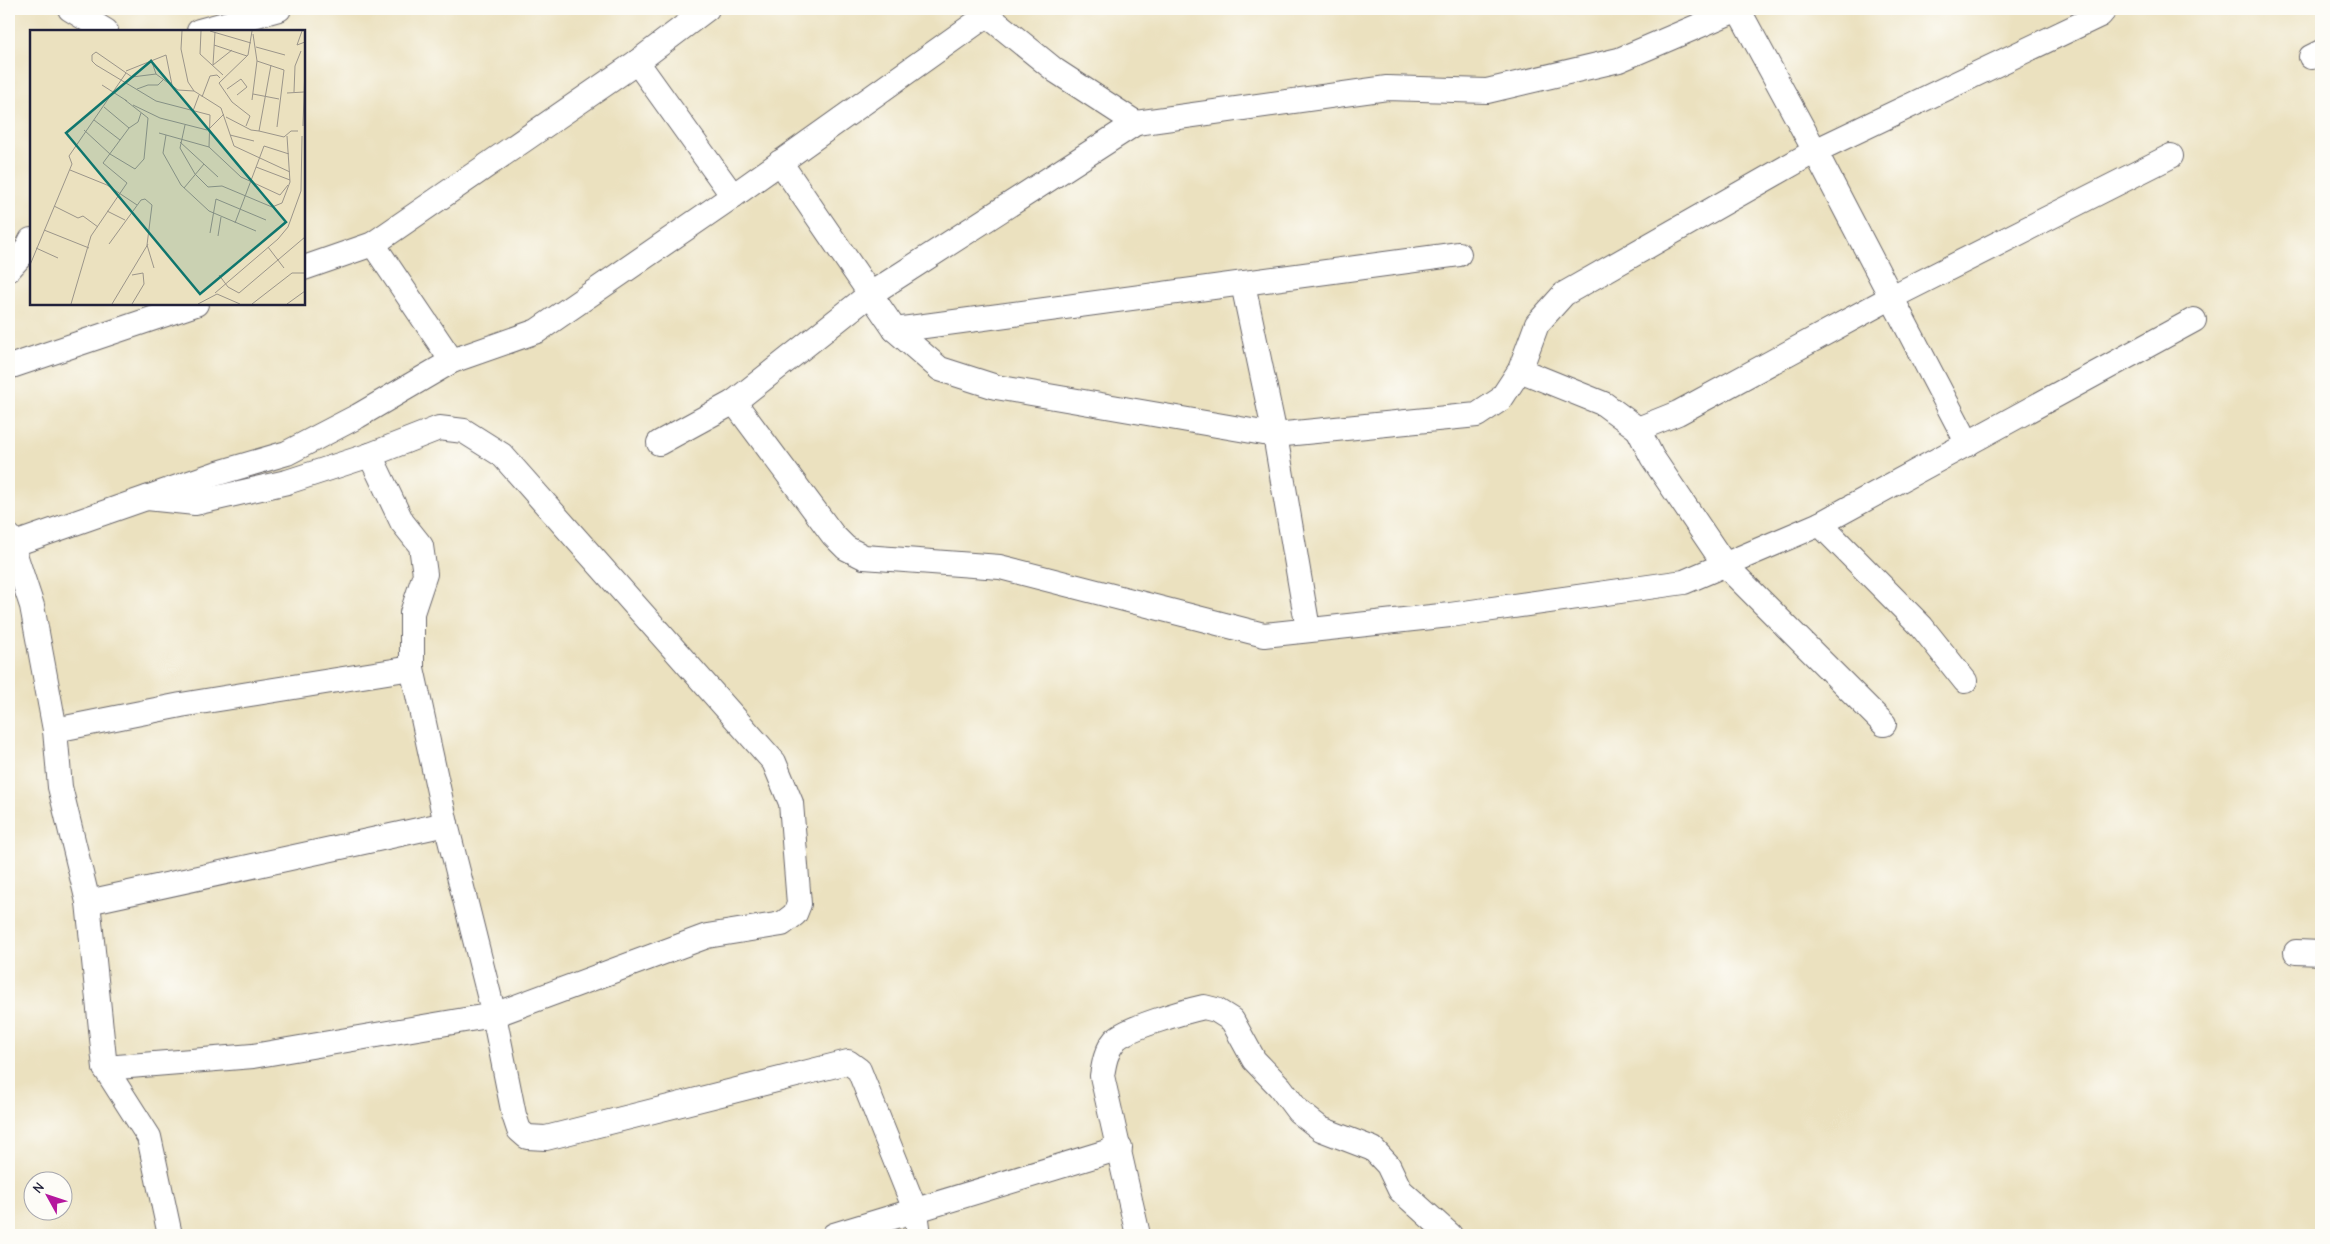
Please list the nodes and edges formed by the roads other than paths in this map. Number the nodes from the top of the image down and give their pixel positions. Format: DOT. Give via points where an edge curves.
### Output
graph roads {
  1 [pos="70,9"];
  2 [pos="279,9"];
  3 [pos="707,9"];
  4 [pos="1738,9"];
  5 [pos="2105,9"];
  6 [pos="985,11"];
  7 [pos="240,25"];
  8 [pos="104,30"];
  9 [pos="206,30"];
  10 [pos="637,62"];
  11 [pos="1136,123"];
  12 [pos="1815,151"];
  13 [pos="2171,156"];
  14 [pos="780,162"];
  15 [pos="733,196"];
  16 [pos="30,242"];
  17 [pos="373,244"];
  18 [pos="1460,254"];
  19 [pos="305,268"];
  20 [pos="9,269"];
  21 [pos="1243,284"];
  22 [pos="869,295"];
  23 [pos="1890,298"];
  24 [pos="190,305"];
  25 [pos="132,314"];
  26 [pos="2194,320"];
  27 [pos="895,330"];
  28 [pos="452,361"];
  29 [pos="9,367"];
  30 [pos="1520,370"];
  31 [pos="734,402"];
  32 [pos="1638,429"];
  33 [pos="1275,435"];
  34 [pos="659,443"];
  35 [pos="1968,444"];
  36 [pos="370,455"];
  37 [pos="147,498"];
  38 [pos="1820,524"];
  39 [pos="10,542"];
  40 [pos="1725,565"];
  41 [pos="1308,629"];
  42 [pos="412,668"];
  43 [pos="1966,681"];
  44 [pos="1884,724"];
  45 [pos="56,730"];
  46 [pos="446,824"];
  47 [pos="88,902"];
  48 [pos="2296,952"];
  49 [pos="2321,953"];
  50 [pos="494,1015"];
  51 [pos="105,1068"];
  52 [pos="1120,1148"];
  53 [pos="916,1212"];
  54 [pos="170,1235"];
  55 [pos="834,1235"];
  56 [pos="919,1235"];
  57 [pos="1138,1235"];
  58 [pos="1450,1235"];
  1 -- 8 [label="street"];
  2 -- 7 [label="street"];
  3 -- 10 [label="street"];
  4 -- 11 [label="street" via="1619,60 1487,91 1386,88"];
  4 -- 12 [label="street"];
  5 -- 12 [label="street" via="2100,15"];
  6 -- 11 [label="street" via="1056,71"];
  6 -- 14 [label="street"];
  7 -- 9 [label="street"];
  10 -- 15 [label="street"];
  10 -- 17 [label="street"];
  11 -- 22 [label="street"];
  12 -- 23 [label="street"];
  12 -- 30 [label="street" via="1564,294 1537,324"];
  13 -- 23 [label="street"];
  14 -- 15 [label="street"];
  14 -- 22 [label="street"];
  15 -- 28 [label="street" via="536,331"];
  16 -- 20 [label="street"];
  17 -- 19 [label="street"];
  17 -- 28 [label="street"];
  18 -- 21 [label="street"];
  21 -- 27 [label="street"];
  21 -- 33 [label="street"];
  22 -- 27 [label="street"];
  22 -- 31 [label="street"];
  23 -- 32 [label="street" via="1678,413"];
  23 -- 35 [label="street"];
  24 -- 25 [label="street"];
  25 -- 29 [label="street"];
  26 -- 35 [label="street"];
  27 -- 33 [label="street" via="940,368 996,387"];
  28 -- 37 [label="street" via="358,416 286,453"];
  30 -- 32 [label="street" via="1604,404"];
  30 -- 33 [label="street" via="1501,399 1476,415"];
  31 -- 34 [label="street"];
  31 -- 41 [label="street" via="833,535 846,548 864,557 1000,567 1264,635"];
  32 -- 40 [label="street" via="1652,457"];
  33 -- 41 [label="street"];
  35 -- 38 [label="street"];
  36 -- 37 [label="street" via="287,482 195,503"];
  36 -- 42 [label="street" via="402,522 421,546 425,574 412,613"];
  36 -- 50 [label="street" via="439,428 464,431 502,455 774,762 791,803 799,904 795,914 782,924 707,936"];
  37 -- 39 [label="street"];
  38 -- 40 [label="street"];
  38 -- 43 [label="street" via="1922,627"];
  39 -- 45 [label="street" via="32,606"];
  40 -- 41 [label="street" via="1684,582 1450,615"];
  40 -- 44 [label="street"];
  42 -- 45 [label="street" via="181,705"];
  42 -- 46 [label="street"];
  45 -- 47 [label="street" via="60,787"];
  46 -- 47 [label="street"];
  46 -- 50 [label="street"];
  47 -- 51 [label="street"];
  48 -- 49 [label="street"];
  50 -- 51 [label="street" via="253,1056"];
  50 -- 53 [label="street" via="514,1115 527,1138 546,1138 848,1062 858,1070"];
  51 -- 54 [label="street" via="149,1137"];
  52 -- 53 [label="street"];
  52 -- 57 [label="street"];
  52 -- 58 [label="street" via="1102,1076 1109,1048 1116,1038 1128,1032 1190,1010 1216,1010 1232,1020 1254,1060 1298,1111 1321,1129 1373,1149 1388,1164 1400,1190"];
  53 -- 55 [label="street"];
  53 -- 56 [label="street"];
}
